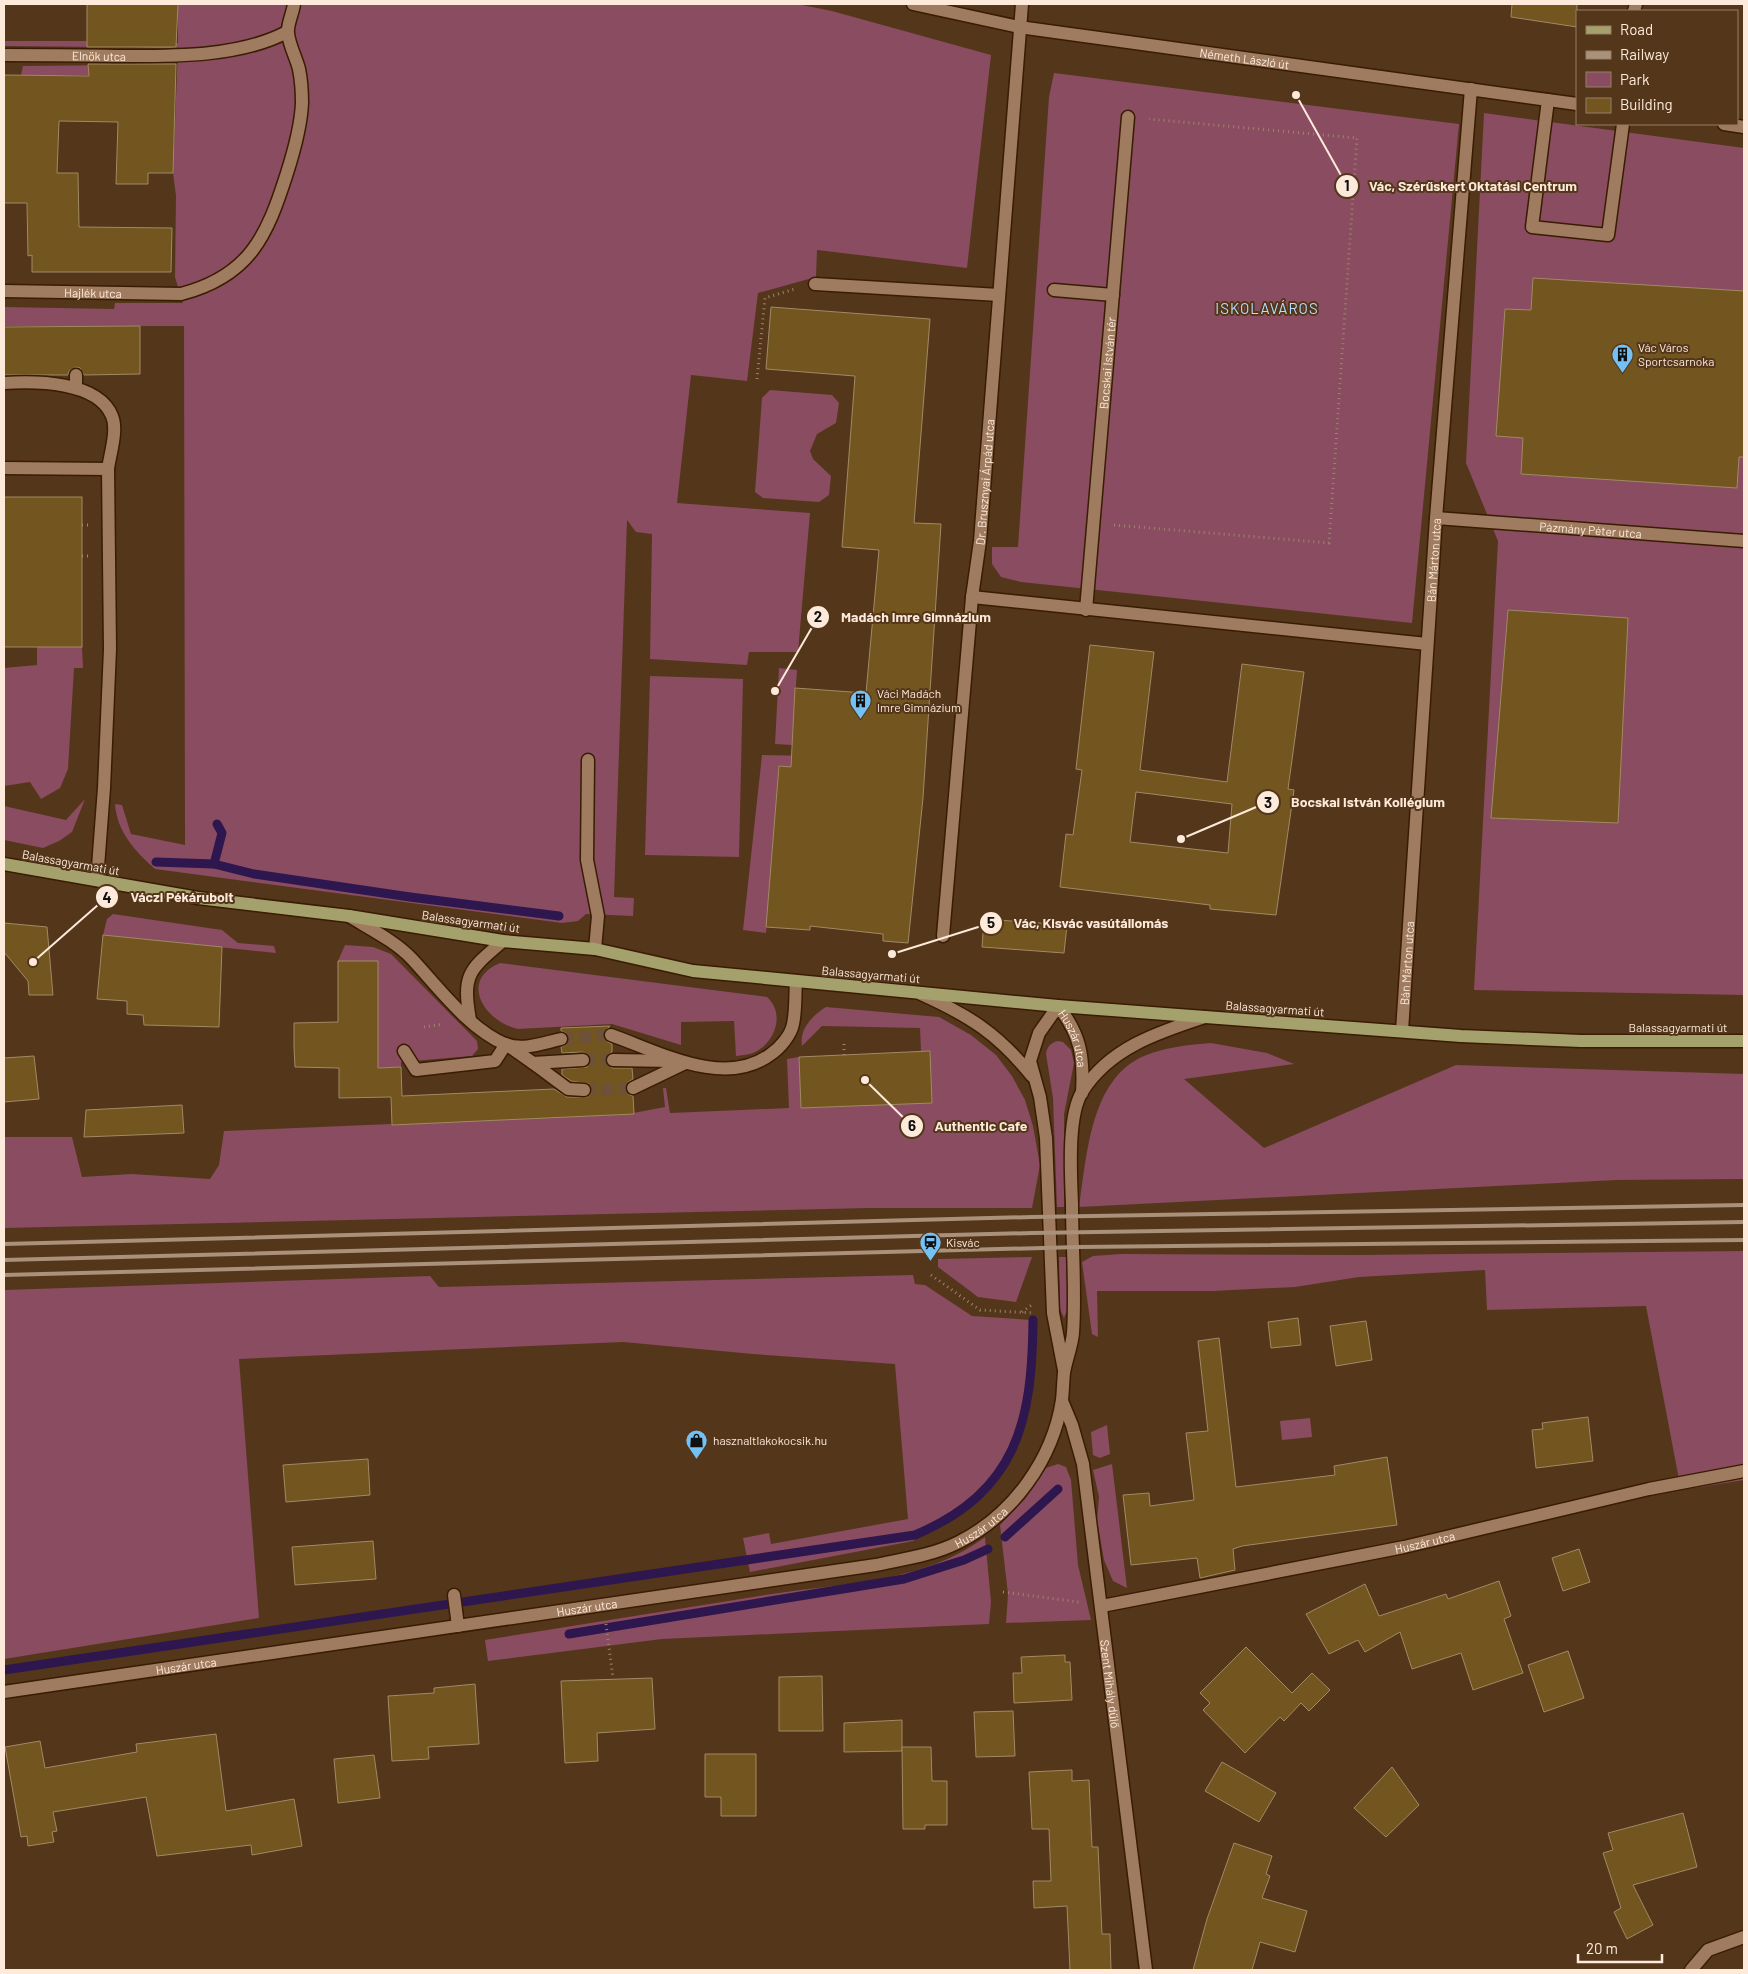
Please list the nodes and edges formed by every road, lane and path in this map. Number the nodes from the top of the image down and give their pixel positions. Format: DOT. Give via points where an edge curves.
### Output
graph roads {
  1 [pos="294,4"];
  2 [pos="913,4"];
  3 [pos="1022,4"];
  4 [pos="1019,27"];
  5 [pos="287,32"];
  6 [pos="4,55"];
  7 [pos="1471,89"];
  8 [pos="1548,100"];
  9 [pos="1576,104"];
  10 [pos="1128,117"];
  11 [pos="1623,125"];
  12 [pos="815,284"];
  13 [pos="1054,290"];
  14 [pos="4,291"];
  15 [pos="999,295"];
  16 [pos="1113,295"];
  17 [pos="757,379"];
  18 [pos="4,383"];
  19 [pos="4,468"];
  20 [pos="108,469"];
  21 [pos="1436,518"];
  22 [pos="1093,523"];
  23 [pos="82,525"];
  24 [pos="88,525"];
  25 [pos="1744,541"];
  26 [pos="82,556"];
  27 [pos="88,556"];
  28 [pos="972,597"];
  29 [pos="1086,610"];
  30 [pos="1428,644"];
  31 [pos="588,760"];
  32 [pos="4,864"];
  33 [pos="97,880"];
  34 [pos="349,916"];
  35 [pos="943,936"];
  36 [pos="503,941"];
  37 [pos="595,949"];
  38 [pos="796,982"];
  39 [pos="914,991"];
  40 [pos="1058,1006"];
  41 [pos="1205,1017"];
  42 [pos="470,1020"];
  43 [pos="1402,1031"];
  44 [pos="611,1035"];
  45 [pos="561,1039"];
  46 [pos="1744,1040"];
  47 [pos="506,1044"];
  48 [pos="844,1044"];
  49 [pos="404,1051"];
  50 [pos="844,1055"];
  51 [pos="583,1060"];
  52 [pos="613,1060"];
  53 [pos="688,1062"];
  54 [pos="533,1063"];
  55 [pos="1033,1077"];
  56 [pos="633,1088"];
  57 [pos="584,1090"];
  58 [pos="1082,1093"];
  59 [pos="931,1275"];
  60 [pos="1036,1313"];
  61 [pos="1064,1372"];
  62 [pos="1062,1401"];
  63 [pos="1744,1471"];
  64 [pos="1003,1592"];
  65 [pos="454,1595"];
  66 [pos="1071,1601"];
  67 [pos="1102,1606"];
  68 [pos="606,1620"];
  69 [pos="458,1626"];
  70 [pos="613,1678"];
  71 [pos="4,1692"];
  72 [pos="1744,1937"];
  73 [pos="1146,1970"];
  74 [pos="1691,1970"];
  1 -- 5 [label="street"];
  2 -- 4 [label="street, Németh László út"];
  3 -- 4 [label="street, Dr. Brusznyai Árpád utca"];
  4 -- 7 [label="street, Németh László út"];
  4 -- 15 [label="street, Dr. Brusznyai Árpád utca"];
  5 -- 6 [label="street, Elnök utca" via="265,41 194,56"];
  5 -- 14 [label="street, Hajlék utca" via="300,70 302,104 297,142 273,217 253,251 229,273 206,287 181,294"];
  7 -- 8 [label="street, Németh László út"];
  7 -- 21 [label="street, Bán Márton utca"];
  8 -- 9 [label="street, Németh László út"];
  8 -- 11 [label="street" via="1532,227 1608,235"];
  10 -- 16 [label="street, Bocskai István tér"];
  10 -- 22 [label="path" via="1357,138 1329,543"];
  12 -- 15 [label="street"];
  12 -- 17 [label="path" via="765,298"];
  13 -- 16 [label="street"];
  15 -- 28 [label="street, Dr. Brusznyai Árpád utca" via="980,541"];
  16 -- 22 [label="street, Bocskai István tér"];
  18 -- 20 [label="street" via="76,381 102,401 112,416"];
  19 -- 20 [label="street"];
  20 -- 33 [label="street" via="110,648"];
  21 -- 25 [label="street, Pázmány Péter utca"];
  21 -- 30 [label="street, Bán Márton utca"];
  22 -- 29 [label="street, Bocskai István tér"];
  23 -- 24 [label="path"];
  26 -- 27 [label="path"];
  28 -- 29 [label="street"];
  28 -- 35 [label="street, Dr. Brusznyai Árpád utca"];
  29 -- 30 [label="street"];
  30 -- 43 [label="street, Bán Márton utca"];
  31 -- 37 [label="street" via="587,860 598,916"];
  32 -- 33 [label="main road, Balassagyarmati út"];
  33 -- 34 [label="main road, Balassagyarmati út" via="222,901"];
  34 -- 36 [label="main road, Balassagyarmati út"];
  34 -- 42 [label="street" via="411,958"];
  36 -- 37 [label="main road, Balassagyarmati út"];
  36 -- 42 [label="street" via="481,960 469,976 465,991"];
  37 -- 38 [label="main road, Balassagyarmati út" via="693,972"];
  38 -- 39 [label="main road, Balassagyarmati út"];
  38 -- 53 [label="street" via="793,1026 779,1048 760,1063 737,1069"];
  39 -- 40 [label="main road, Balassagyarmati út"];
  39 -- 55 [label="street, Huszár utca" via="962,1012 1017,1058"];
  40 -- 41 [label="main road, Balassagyarmati út"];
  40 -- 55 [label="street, Huszár utca" via="1033,1047 1030,1061"];
  40 -- 58 [label="street, Huszár utca" via="1068,1018 1081,1048 1084,1063"];
  41 -- 43 [label="main road, Balassagyarmati út"];
  41 -- 58 [label="street, Huszár utca" via="1158,1032 1123,1050"];
  42 -- 47 [label="street"];
  43 -- 46 [label="main road, Balassagyarmati út" via="1581,1041"];
  44 -- 53 [label="street"];
  45 -- 47 [label="street" via="525,1047"];
  47 -- 49 [label="street" via="495,1062 416,1070"];
  47 -- 54 [label="street"];
  48 -- 50 [label="path"];
  51 -- 54 [label="street"];
  52 -- 53 [label="street"];
  53 -- 56 [label="street"];
  54 -- 57 [label="street" via="568,1089"];
  55 -- 61 [label="street, Huszár utca" via="1040,1097 1046,1138 1053,1313"];
  58 -- 61 [label="street, Huszár utca" via="1076,1112 1071,1159 1074,1316"];
  59 -- 60 [label="path" via="980,1310"];
  61 -- 62 [label="street, Huszár utca"];
  62 -- 67 [label="street, Szent Mihály dűlő" via="1083,1464"];
  62 -- 69 [label="street, Huszár utca" via="1046,1450 1024,1488 987,1525 959,1542 928,1554 876,1565"];
  63 -- 67 [label="street, Huszár utca" via="1648,1489 1404,1547"];
  64 -- 66 [label="path"];
  65 -- 69 [label="street"];
  67 -- 73 [label="street, Szent Mihály dűlő"];
  68 -- 70 [label="path"];
  69 -- 71 [label="street, Huszár utca"];
  72 -- 74 [label="street" via="1708,1950"];
}
